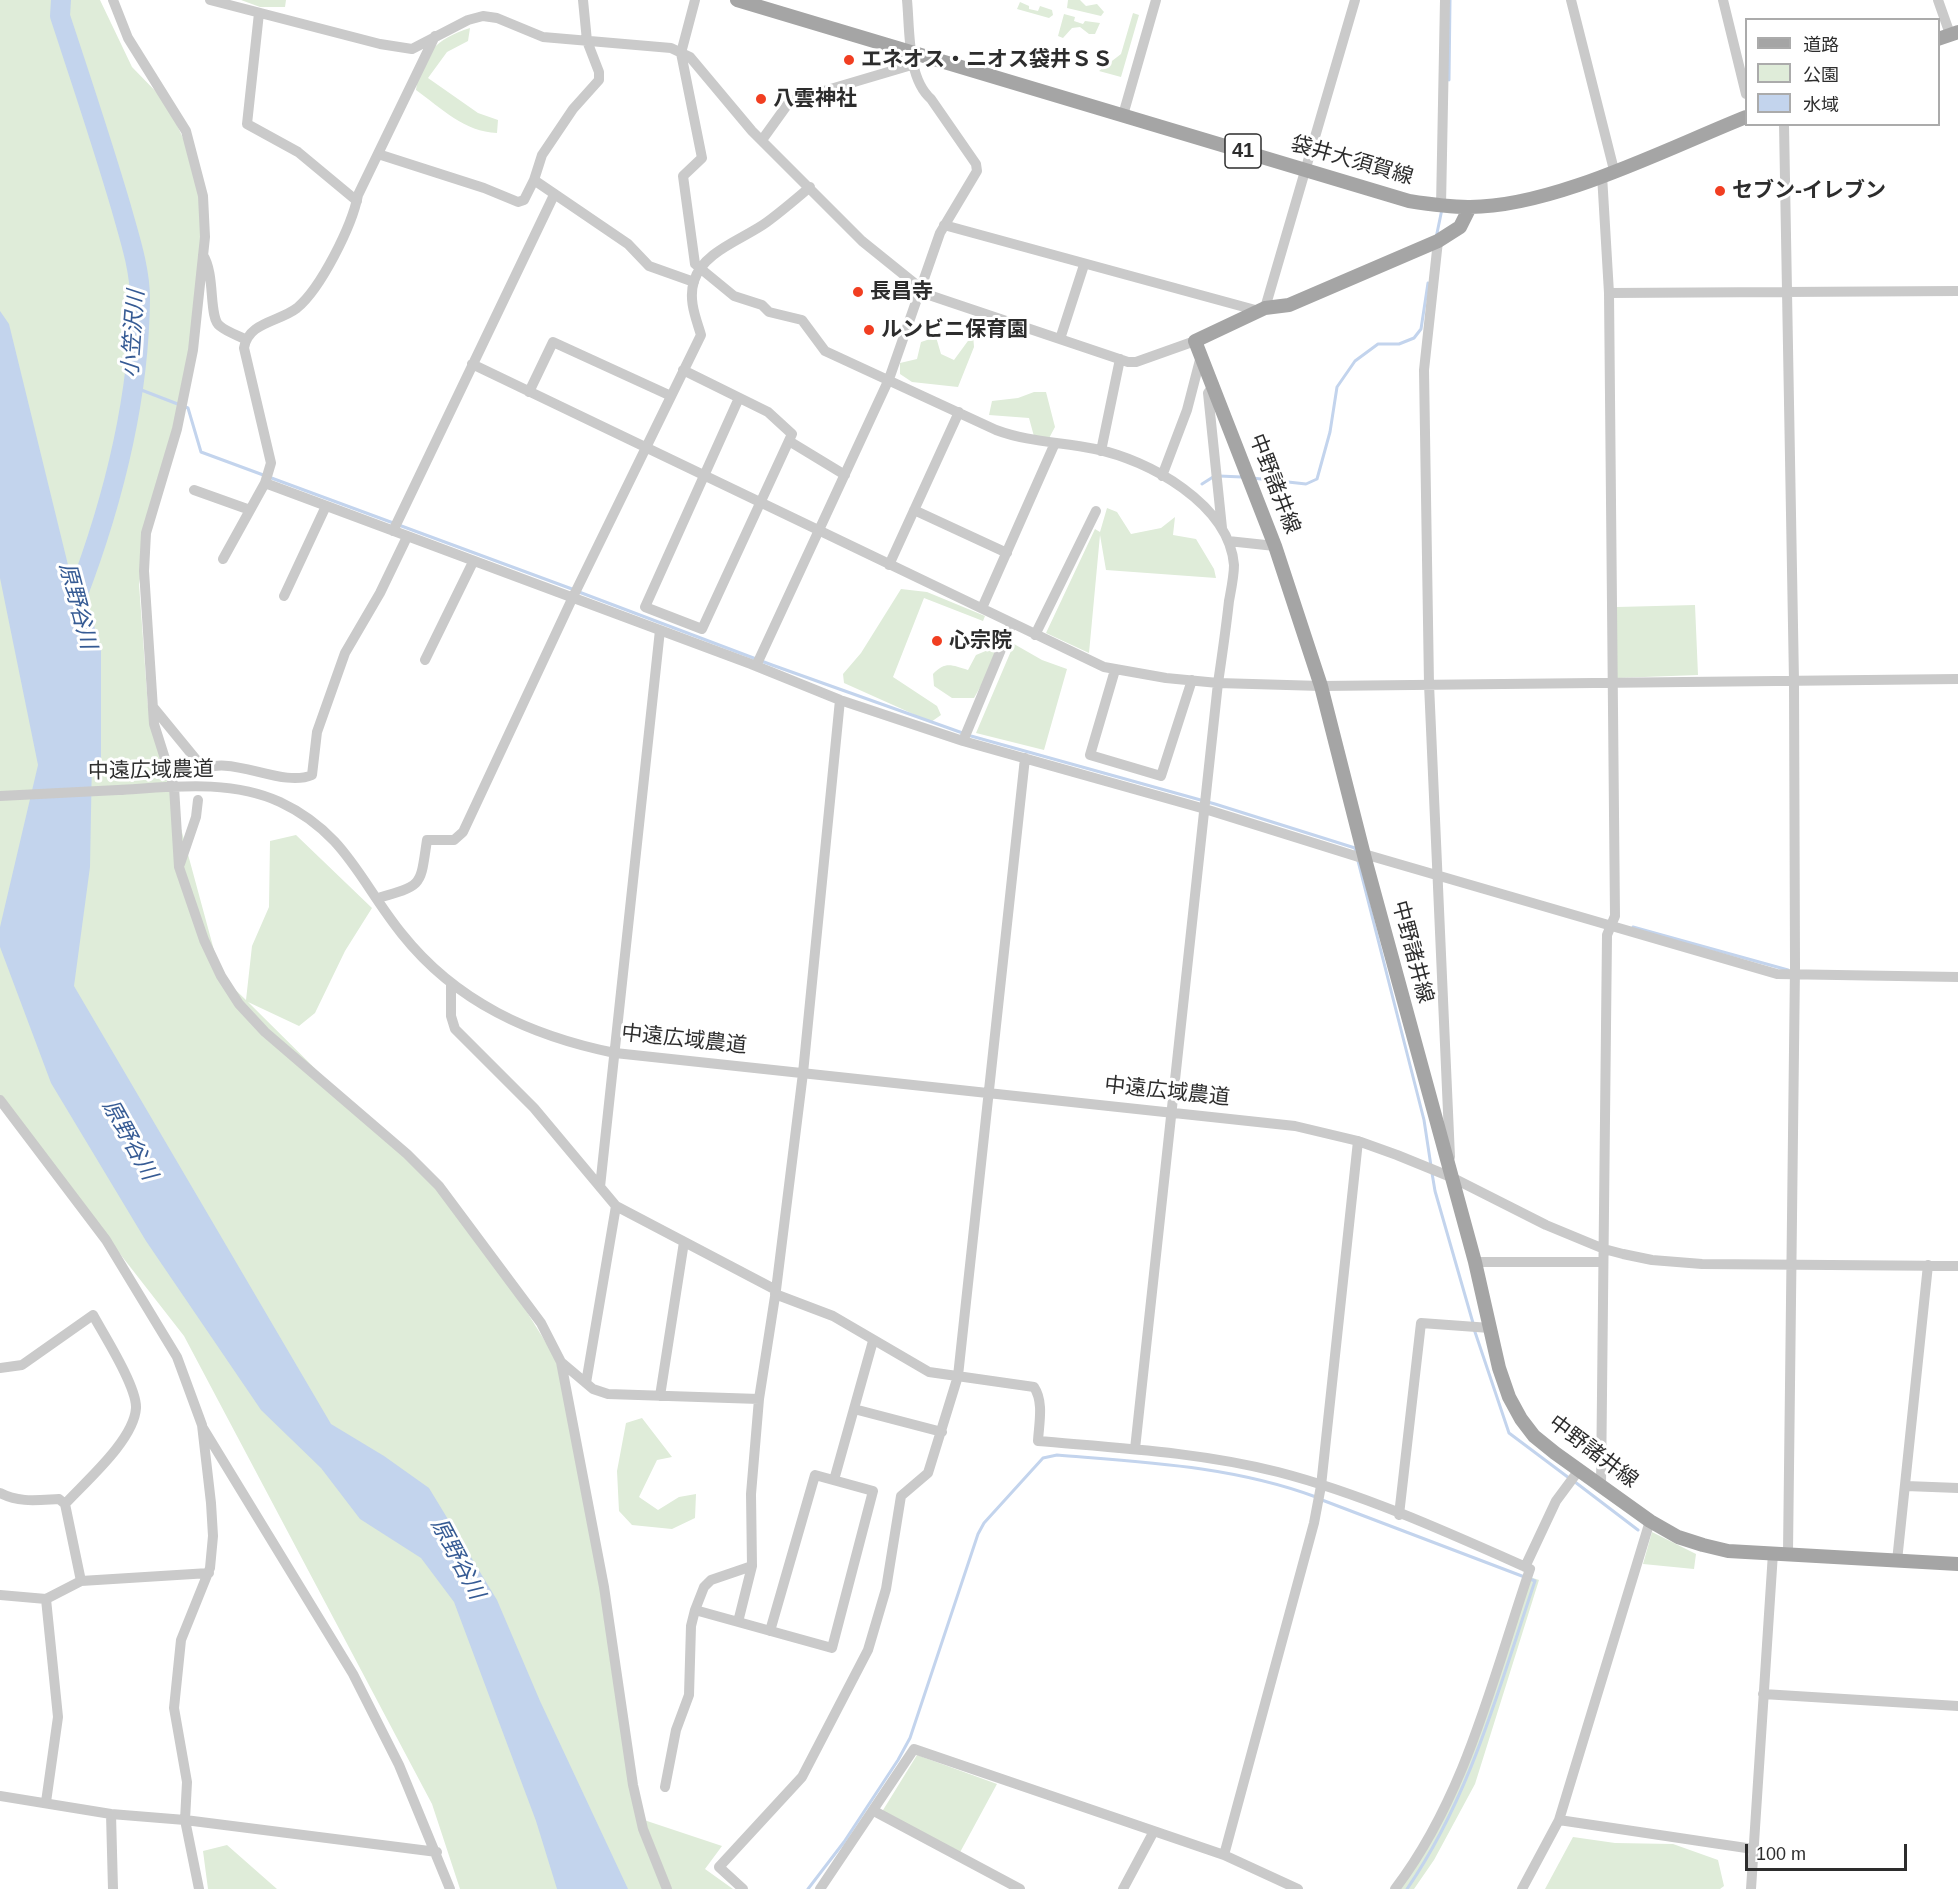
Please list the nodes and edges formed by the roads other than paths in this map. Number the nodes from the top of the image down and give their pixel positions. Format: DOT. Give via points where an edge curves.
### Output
graph roads {
  1 [pos="113,0"];
  2 [pos="210,0"];
  3 [pos="583,0"];
  4 [pos="695,0"];
  5 [pos="737,0"];
  6 [pos="907,0"];
  7 [pos="1155,0"];
  8 [pos="1355,0"];
  9 [pos="1445,0"];
  10 [pos="1571,0"];
  11 [pos="1724,0"];
  12 [pos="1938,0"];
  13 [pos="259,13"];
  14 [pos="1949,35"];
  15 [pos="435,36"];
  16 [pos="587,41"];
  17 [pos="681,53"];
  18 [pos="913,58"];
  19 [pos="1745,90"];
  20 [pos="1123,115"];
  21 [pos="1745,117"];
  22 [pos="1784,126"];
  23 [pos="762,140"];
  24 [pos="378,154"];
  25 [pos="1306,170"];
  26 [pos="1608,173"];
  27 [pos="534,180"];
  28 [pos="810,188"];
  29 [pos="554,195"];
  30 [pos="357,201"];
  31 [pos="1441,206"];
  32 [pos="1470,207"];
  33 [pos="944,225"];
  34 [pos="1438,241"];
  35 [pos="203,255"];
  36 [pos="1084,265"];
  37 [pos="700,268"];
  38 [pos="693,282"];
  39 [pos="919,288"];
  40 [pos="1958,291"];
  41 [pos="1788,292"];
  42 [pos="1609,293"];
  43 [pos="1262,310"];
  44 [pos="245,339"];
  45 [pos="1060,339"];
  46 [pos="1195,341"];
  47 [pos="1201,356"];
  48 [pos="1120,359"];
  49 [pos="472,364"];
  50 [pos="683,370"];
  51 [pos="889,379"];
  52 [pos="1214,385"];
  53 [pos="529,392"];
  54 [pos="671,396"];
  55 [pos="739,398"];
  56 [pos="959,412"];
  57 [pos="789,441"];
  58 [pos="1055,443"];
  59 [pos="644,449"];
  60 [pos="1101,451"];
  61 [pos="845,475"];
  62 [pos="1162,476"];
  63 [pos="704,477"];
  64 [pos="265,482"];
  65 [pos="194,490"];
  66 [pos="762,504"];
  67 [pos="326,506"];
  68 [pos="250,510"];
  69 [pos="914,510"];
  70 [pos="1096,511"];
  71 [pos="393,531"];
  72 [pos="819,531"];
  73 [pos="1225,536"];
  74 [pos="407,537"];
  75 [pos="1275,546"];
  76 [pos="1007,553"];
  77 [pos="223,560"];
  78 [pos="473,562"];
  79 [pos="889,565"];
  80 [pos="285,596"];
  81 [pos="572,599"];
  82 [pos="982,608"];
  83 [pos="1012,623"];
  84 [pos="660,630"];
  85 [pos="1035,635"];
  86 [pos="425,660"];
  87 [pos="756,666"];
  88 [pos="1115,670"];
  89 [pos="1958,679"];
  90 [pos="1192,680"];
  91 [pos="1794,681"];
  92 [pos="1612,682"];
  93 [pos="1218,683"];
  94 [pos="1430,684"];
  95 [pos="1322,686"];
  96 [pos="840,700"];
  97 [pos="153,706"];
  98 [pos="963,741"];
  99 [pos="1025,758"];
  100 [pos="174,787"];
  101 [pos="0,796"];
  102 [pos="198,800"];
  103 [pos="1205,809"];
  104 [pos="1364,857"];
  105 [pos="179,867"];
  106 [pos="1438,876"];
  107 [pos="378,898"];
  108 [pos="1613,921"];
  109 [pos="1795,971"];
  110 [pos="1958,976"];
  111 [pos="451,983"];
  112 [pos="615,1053"];
  113 [pos="803,1073"];
  114 [pos="987,1094"];
  115 [pos="0,1100"];
  116 [pos="1171,1112"];
  117 [pos="1358,1141"];
  118 [pos="1451,1178"];
  119 [pos="600,1187"];
  120 [pos="616,1206"];
  121 [pos="684,1242"];
  122 [pos="1604,1249"];
  123 [pos="1475,1262"];
  124 [pos="1603,1262"];
  125 [pos="1790,1265"];
  126 [pos="1928,1265"];
  127 [pos="1958,1266"];
  128 [pos="775,1292"];
  129 [pos="1490,1328"];
  130 [pos="873,1341"];
  131 [pos="561,1362"];
  132 [pos="0,1368"];
  133 [pos="958,1376"];
  134 [pos="586,1383"];
  135 [pos="660,1396"];
  136 [pos="759,1399"];
  137 [pos="854,1409"];
  138 [pos="202,1425"];
  139 [pos="942,1432"];
  140 [pos="1134,1449"];
  141 [pos="1579,1470"];
  142 [pos="834,1480"];
  143 [pos="1601,1485"];
  144 [pos="1906,1485"];
  145 [pos="1321,1486"];
  146 [pos="1958,1488"];
  147 [pos="0,1493"];
  148 [pos="65,1504"];
  149 [pos="1399,1515"];
  150 [pos="1650,1521"];
  151 [pos="1773,1553"];
  152 [pos="1788,1554"];
  153 [pos="1897,1561"];
  154 [pos="1958,1564"];
  155 [pos="752,1566"];
  156 [pos="1525,1567"];
  157 [pos="209,1573"];
  158 [pos="81,1581"];
  159 [pos="0,1595"];
  160 [pos="46,1599"];
  161 [pos="695,1610"];
  162 [pos="738,1622"];
  163 [pos="770,1631"];
  164 [pos="1763,1694"];
  165 [pos="1958,1706"];
  166 [pos="664,1787"];
  167 [pos="0,1796"];
  168 [pos="46,1802"];
  169 [pos="874,1811"];
  170 [pos="111,1814"];
  171 [pos="185,1820"];
  172 [pos="1559,1820"];
  173 [pos="1154,1831"];
  174 [pos="1753,1849"];
  175 [pos="437,1852"];
  176 [pos="1224,1855"];
  177 [pos="113,1889"];
  178 [pos="199,1889"];
  179 [pos="450,1889"];
  180 [pos="667,1889"];
  181 [pos="743,1889"];
  182 [pos="820,1889"];
  183 [pos="1020,1889"];
  184 [pos="1123,1889"];
  185 [pos="1298,1889"];
  186 [pos="1395,1889"];
  187 [pos="1522,1889"];
  188 [pos="1750,1889"];
  1 -- 35 [label="street" via="128,38 186,131 203,196"];
  2 -- 13 [label="street"];
  3 -- 16 [label="street"];
  4 -- 17 [label="street"];
  5 -- 18 [label="main road, 袋井大須賀線 / 41"];
  6 -- 18 [label="street"];
  7 -- 20 [label="street"];
  8 -- 25 [label="street"];
  9 -- 31 [label="street"];
  10 -- 26 [label="street"];
  11 -- 19 [label="street"];
  12 -- 14 [label="street"];
  13 -- 15 [label="street" via="412,49"];
  13 -- 30 [label="street" via="247,124 298,152"];
  15 -- 16 [label="street" via="483,16 543,37"];
  15 -- 24 [label="street"];
  16 -- 17 [label="street" via="671,48"];
  16 -- 27 [label="street" via="599,80 573,109 542,155"];
  17 -- 23 [label="street" via="690,57"];
  17 -- 37 [label="street" via="702,158 683,176 695,264"];
  18 -- 20 [label="main road, 袋井大須賀線 / 41"];
  18 -- 23 [label="street" via="790,101"];
  18 -- 33 [label="street" via="922,91 976,164 977,171"];
  20 -- 25 [label="main road, 袋井大須賀線 / 41"];
  21 -- 26 [label="main road, 袋井大須賀線 / 41"];
  22 -- 41 [label="street"];
  23 -- 28 [label="street"];
  24 -- 27 [label="street" via="518,202 524,200"];
  24 -- 30 [label="street"];
  25 -- 31 [label="main road, 袋井大須賀線 / 41" via="1409,201"];
  25 -- 43 [label="street"];
  26 -- 32 [label="main road, 袋井大須賀線 / 41" via="1524,200"];
  26 -- 42 [label="street"];
  27 -- 29 [label="street"];
  28 -- 37 [label="street"];
  28 -- 39 [label="street" via="862,242"];
  29 -- 38 [label="street" via="628,244 649,266"];
  29 -- 49 [label="street"];
  30 -- 44 [label="street" via="353,218 310,295 295,309 252,330"];
  31 -- 32 [label="main road, 袋井大須賀線 / 41"];
  32 -- 34 [label="main road" via="1460,227"];
  33 -- 36 [label="street"];
  33 -- 39 [label="street"];
  34 -- 43 [label="main road" via="1289,305"];
  34 -- 94 [label="street" via="1424,370"];
  35 -- 44 [label="street" via="213,283 213,317 218,326"];
  35 -- 97 [label="street" via="186,390 146,533 145,609"];
  36 -- 43 [label="street"];
  36 -- 45 [label="street"];
  37 -- 38 [label="street"];
  37 -- 51 [label="street" via="734,296 762,305 769,312 802,320 825,351"];
  38 -- 50 [label="street" via="691,300 701,335"];
  39 -- 45 [label="street" via="929,295"];
  39 -- 51 [label="street"];
  40 -- 41 [label="street"];
  41 -- 42 [label="street"];
  41 -- 91 [label="street"];
  42 -- 92 [label="street"];
  43 -- 46 [label="main road"];
  44 -- 64 [label="street" via="271,463"];
  45 -- 48 [label="street"];
  46 -- 47 [label="main road, 中野諸井線"];
  46 -- 48 [label="street" via="1136,362"];
  47 -- 52 [label="main road, 中野諸井線"];
  47 -- 62 [label="street" via="1187,410"];
  48 -- 60 [label="street"];
  49 -- 53 [label="street"];
  49 -- 71 [label="street"];
  50 -- 54 [label="street"];
  50 -- 55 [label="street"];
  51 -- 56 [label="street"];
  51 -- 61 [label="street"];
  52 -- 73 [label="street" via="1208,393"];
  52 -- 75 [label="main road, 中野諸井線"];
  53 -- 54 [label="street" via="553,342"];
  53 -- 59 [label="street"];
  54 -- 59 [label="street"];
  55 -- 57 [label="street" via="783,424 792,434"];
  55 -- 63 [label="street"];
  56 -- 58 [label="street" via="1014,437"];
  56 -- 69 [label="street"];
  57 -- 61 [label="street"];
  57 -- 66 [label="street"];
  58 -- 60 [label="street"];
  58 -- 76 [label="street"];
  59 -- 63 [label="street"];
  59 -- 81 [label="street"];
  60 -- 62 [label="street"];
  61 -- 72 [label="street"];
  62 -- 73 [label="street" via="1193,495"];
  63 -- 66 [label="street"];
  63 -- 66 [label="street" via="645,607 702,629"];
  64 -- 67 [label="street"];
  64 -- 68 [label="street"];
  65 -- 68 [label="street"];
  66 -- 72 [label="street"];
  67 -- 71 [label="street"];
  67 -- 80 [label="street"];
  68 -- 77 [label="street"];
  69 -- 76 [label="street"];
  69 -- 79 [label="street"];
  70 -- 85 [label="street"];
  71 -- 74 [label="street"];
  72 -- 79 [label="street"];
  72 -- 87 [label="street"];
  73 -- 75 [label="street"];
  73 -- 93 [label="street" via="1234,567"];
  74 -- 78 [label="street"];
  74 -- 97 [label="street" via="345,653 317,732 312,775 292,779 253,770 200,770"];
  75 -- 95 [label="main road, 中野諸井線"];
  76 -- 82 [label="street"];
  78 -- 81 [label="street"];
  78 -- 86 [label="street"];
  79 -- 82 [label="street"];
  81 -- 84 [label="street"];
  81 -- 107 [label="street" via="463,832 454,840 427,840 421,878 411,888"];
  82 -- 83 [label="street"];
  83 -- 85 [label="street"];
  83 -- 98 [label="street"];
  84 -- 87 [label="street"];
  84 -- 112 [label="street"];
  85 -- 88 [label="street"];
  87 -- 96 [label="street"];
  88 -- 90 [label="street"];
  88 -- 90 [label="street" via="1090,755 1161,776"];
  89 -- 91 [label="street"];
  90 -- 93 [label="street"];
  91 -- 92 [label="street"];
  91 -- 109 [label="street"];
  92 -- 94 [label="street"];
  92 -- 108 [label="street"];
  93 -- 95 [label="street"];
  93 -- 103 [label="street"];
  94 -- 95 [label="street"];
  94 -- 106 [label="street"];
  95 -- 104 [label="main road, 中野諸井線"];
  96 -- 98 [label="street"];
  96 -- 113 [label="street"];
  97 -- 100 [label="street" via="154,724"];
  98 -- 99 [label="street"];
  99 -- 103 [label="street"];
  99 -- 114 [label="street"];
  100 -- 101 [label="street, 中遠広域農道"];
  100 -- 105 [label="street"];
  100 -- 107 [label="street, 中遠広域農道" via="226,788 280,802 340,845"];
  102 -- 105 [label="street"];
  103 -- 104 [label="street"];
  103 -- 116 [label="street"];
  104 -- 106 [label="street"];
  104 -- 118 [label="main road, 中野諸井線"];
  105 -- 131 [label="street" via="204,940 239,1004 289,1054 439,1186 541,1323"];
  106 -- 108 [label="street"];
  106 -- 118 [label="street"];
  107 -- 111 [label="street, 中遠広域農道" via="400,932"];
  108 -- 109 [label="street" via="1777,974"];
  108 -- 122 [label="street" via="1606,935"];
  109 -- 110 [label="street"];
  109 -- 125 [label="street"];
  111 -- 112 [label="street, 中遠広域農道" via="522,1027 573,1045"];
  111 -- 119 [label="street" via="455,1029 534,1108"];
  112 -- 113 [label="street, 中遠広域農道"];
  112 -- 119 [label="street"];
  113 -- 114 [label="street, 中遠広域農道"];
  113 -- 128 [label="street"];
  114 -- 116 [label="street, 中遠広域農道"];
  114 -- 133 [label="street"];
  115 -- 138 [label="street" via="106,1240 177,1358"];
  116 -- 117 [label="street, 中遠広域農道" via="1295,1126"];
  116 -- 140 [label="street"];
  117 -- 118 [label="street, 中遠広域農道"];
  117 -- 145 [label="street"];
  118 -- 122 [label="street, 中遠広域農道" via="1508,1208"];
  118 -- 123 [label="main road, 中野諸井線"];
  119 -- 120 [label="street"];
  120 -- 121 [label="street"];
  120 -- 134 [label="street"];
  121 -- 128 [label="street"];
  121 -- 135 [label="street"];
  122 -- 124 [label="street"];
  122 -- 125 [label="street, 中遠広域農道" via="1671,1262"];
  123 -- 124 [label="street"];
  123 -- 129 [label="main road, 中野諸井線"];
  124 -- 143 [label="street"];
  125 -- 126 [label="street, 中遠広域農道"];
  125 -- 152 [label="street"];
  126 -- 127 [label="street, 中遠広域農道"];
  126 -- 144 [label="street"];
  128 -- 130 [label="street" via="833,1316"];
  128 -- 136 [label="street"];
  129 -- 141 [label="main road, 中野諸井線" via="1509,1397 1521,1419 1534,1436"];
  129 -- 149 [label="street" via="1421,1323"];
  130 -- 133 [label="street" via="929,1372"];
  130 -- 137 [label="street"];
  131 -- 134 [label="street"];
  131 -- 180 [label="street" via="604,1587 633,1785 643,1829"];
  132 -- 148 [label="street" via="22,1365 93,1315 127,1379 136,1406 132,1423 114,1451"];
  133 -- 139 [label="street"];
  133 -- 140 [label="street" via="1034,1387 1040,1406 1038,1441"];
  134 -- 135 [label="street" via="608,1394"];
  135 -- 136 [label="street"];
  136 -- 155 [label="street" via="751,1494"];
  137 -- 139 [label="street"];
  137 -- 142 [label="street"];
  138 -- 157 [label="street" via="213,1536"];
  138 -- 175 [label="street" via="353,1674"];
  139 -- 181 [label="street" via="928,1473 901,1496 886,1590 868,1650 802,1777 719,1867"];
  140 -- 145 [label="street" via="1238,1463"];
  141 -- 143 [label="main road, 中野諸井線"];
  141 -- 156 [label="street" via="1556,1501"];
  142 -- 163 [label="street" via="814,1475"];
  142 -- 163 [label="street" via="873,1491 832,1648"];
  143 -- 150 [label="main road, 中野諸井線"];
  144 -- 146 [label="street"];
  144 -- 153 [label="street"];
  145 -- 149 [label="street"];
  145 -- 176 [label="street"];
  147 -- 148 [label="street" via="11,1499 59,1498"];
  148 -- 158 [label="street"];
  149 -- 156 [label="street"];
  150 -- 151 [label="main road, 中野諸井線" via="1678,1537 1703,1545 1728,1551"];
  150 -- 172 [label="street"];
  151 -- 152 [label="main road, 中野諸井線"];
  151 -- 164 [label="street"];
  152 -- 153 [label="main road, 中野諸井線"];
  153 -- 154 [label="main road, 中野諸井線"];
  155 -- 161 [label="street" via="711,1580"];
  155 -- 162 [label="street"];
  156 -- 186 [label="street" via="1530,1569 1461,1771 1429,1838"];
  157 -- 158 [label="street"];
  157 -- 171 [label="street" via="181,1640 175,1679 178,1744 187,1782"];
  158 -- 160 [label="street"];
  159 -- 160 [label="street"];
  160 -- 168 [label="street" via="58,1717"];
  161 -- 162 [label="street"];
  161 -- 166 [label="street" via="689,1695 676,1730"];
  162 -- 163 [label="street"];
  164 -- 165 [label="street"];
  164 -- 174 [label="street"];
  167 -- 168 [label="street"];
  168 -- 170 [label="street"];
  169 -- 173 [label="street" via="914,1749"];
  169 -- 182 [label="street"];
  169 -- 183 [label="street"];
  170 -- 171 [label="street"];
  170 -- 177 [label="street"];
  171 -- 175 [label="street"];
  171 -- 178 [label="street"];
  172 -- 174 [label="street"];
  172 -- 187 [label="street"];
  173 -- 176 [label="street"];
  173 -- 184 [label="street"];
  174 -- 188 [label="street"];
  175 -- 179 [label="street"];
  176 -- 185 [label="street"];
}
